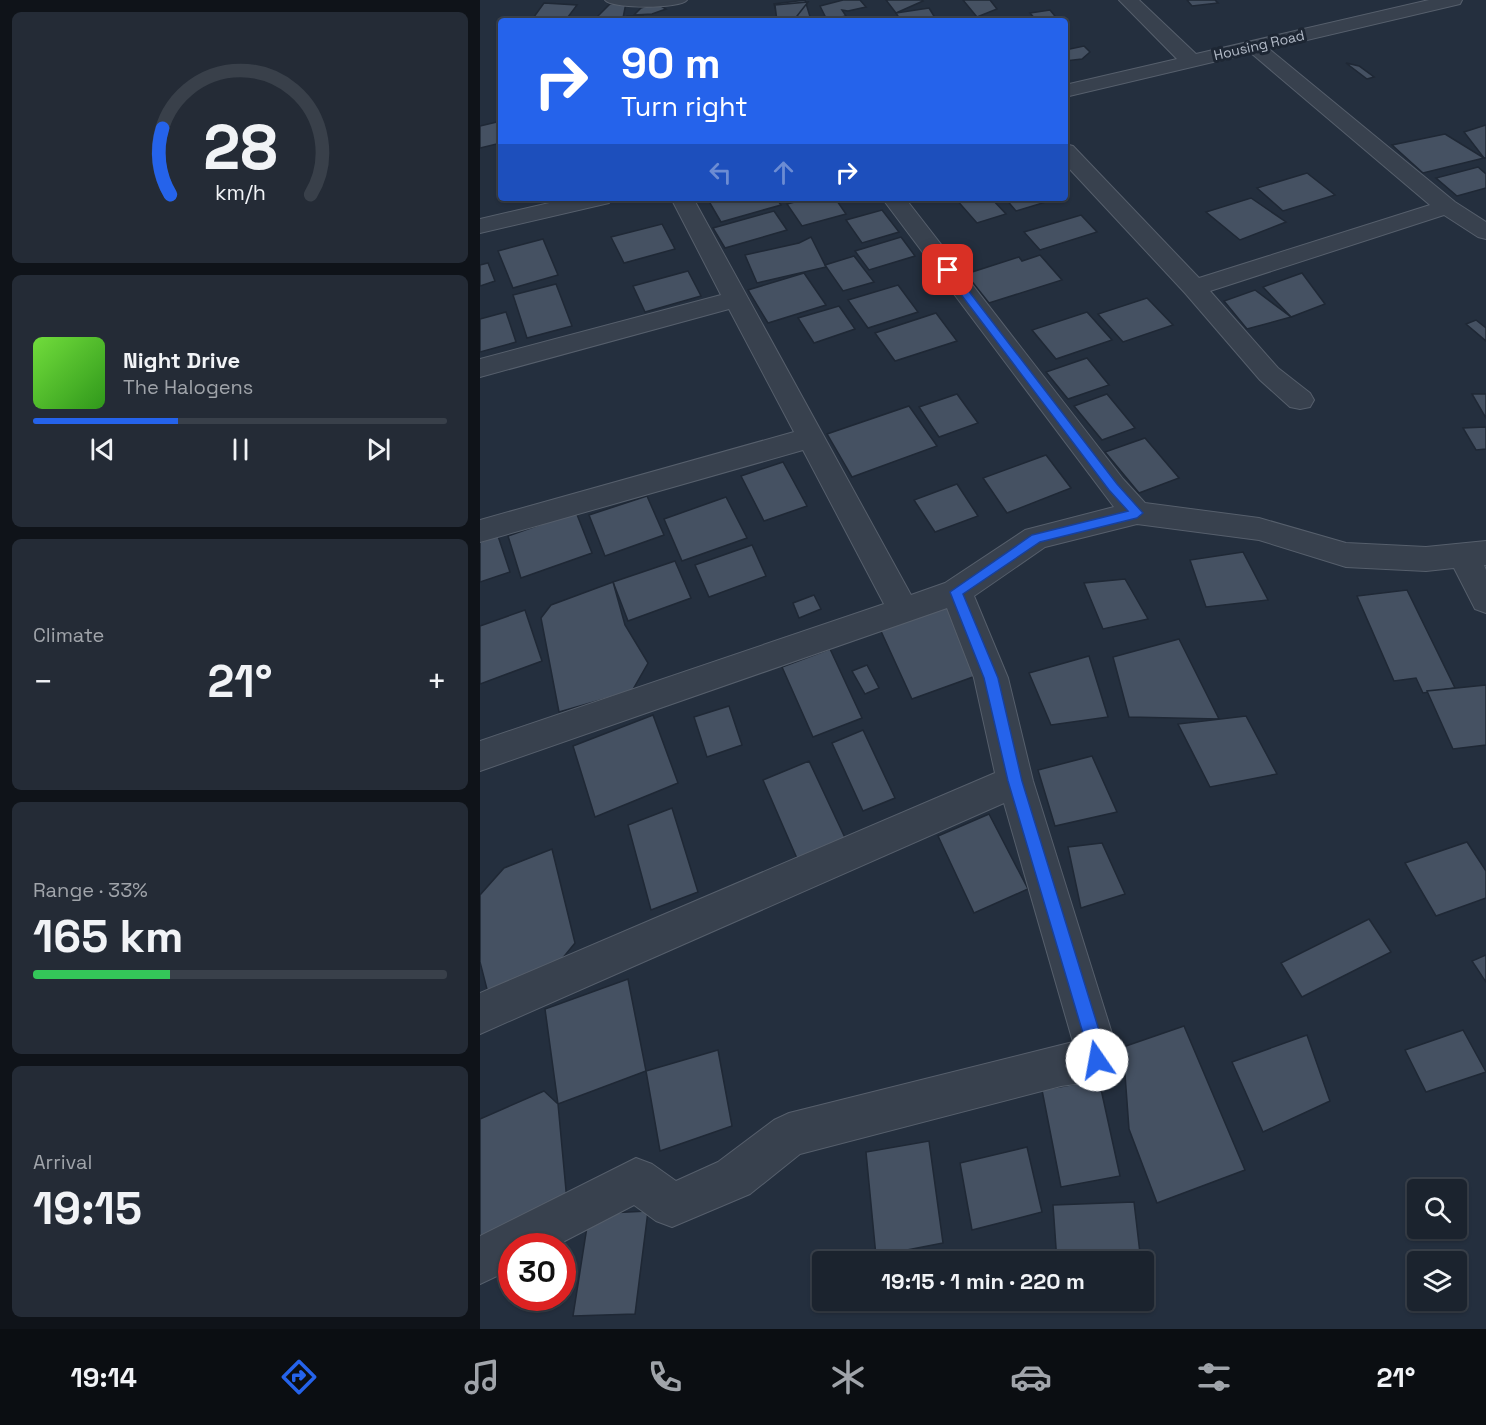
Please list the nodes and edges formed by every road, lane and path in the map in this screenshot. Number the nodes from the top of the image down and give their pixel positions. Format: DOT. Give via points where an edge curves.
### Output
graph roads {
  1 [pos="614,0"];
  2 [pos="678,0"];
  3 [pos="1128,0"];
  4 [pos="1453,0"];
  5 [pos="1254,46"];
  6 [pos="1191,61"];
  7 [pos="1068,90"];
  8 [pos="1068,154"];
  9 [pos="588,201"];
  10 [pos="684,201"];
  11 [pos="895,201"];
  12 [pos="1447,207"];
  13 [pos="480,226"];
  14 [pos="1486,232"];
  15 [pos="1194,288"];
  16 [pos="735,299"];
  17 [pos="480,368"];
  18 [pos="1300,400"];
  19 [pos="809,438"];
  20 [pos="1137,513"];
  21 [pos="480,531"];
  22 [pos="1474,554"];
  23 [pos="956,592"];
  24 [pos="1486,600"];
  25 [pos="903,610"];
  26 [pos="480,756"];
  27 [pos="1015,781"];
  28 [pos="480,1014"];
  29 [pos="480,1261"];
  1 -- 2 [label="street"];
  3 -- 6 [label="street"];
  4 -- 5 [label="street, Housing Road"];
  5 -- 6 [label="street, Housing Road"];
  5 -- 12 [label="street"];
  6 -- 7 [label="street, Housing Road"];
  8 -- 15 [label="street"];
  9 -- 13 [label="street"];
  10 -- 16 [label="street"];
  11 -- 20 [label="street" via="1113,487"];
  12 -- 14 [label="street"];
  12 -- 15 [label="street"];
  15 -- 18 [label="street" via="1269,374"];
  16 -- 17 [label="street"];
  16 -- 19 [label="street"];
  19 -- 21 [label="street"];
  19 -- 25 [label="street"];
  20 -- 22 [label="street" via="1259,529 1346,555 1426,559"];
  20 -- 23 [label="street" via="1036,538"];
  22 -- 24 [label="street"];
  23 -- 25 [label="street"];
  23 -- 27 [label="street" via="991,678"];
  25 -- 26 [label="street"];
  27 -- 28 [label="street"];
  27 -- 29 [label="street" via="1097,1060 1061,1065 789,1136 734,1178 672,1205 636,1180"];
}
